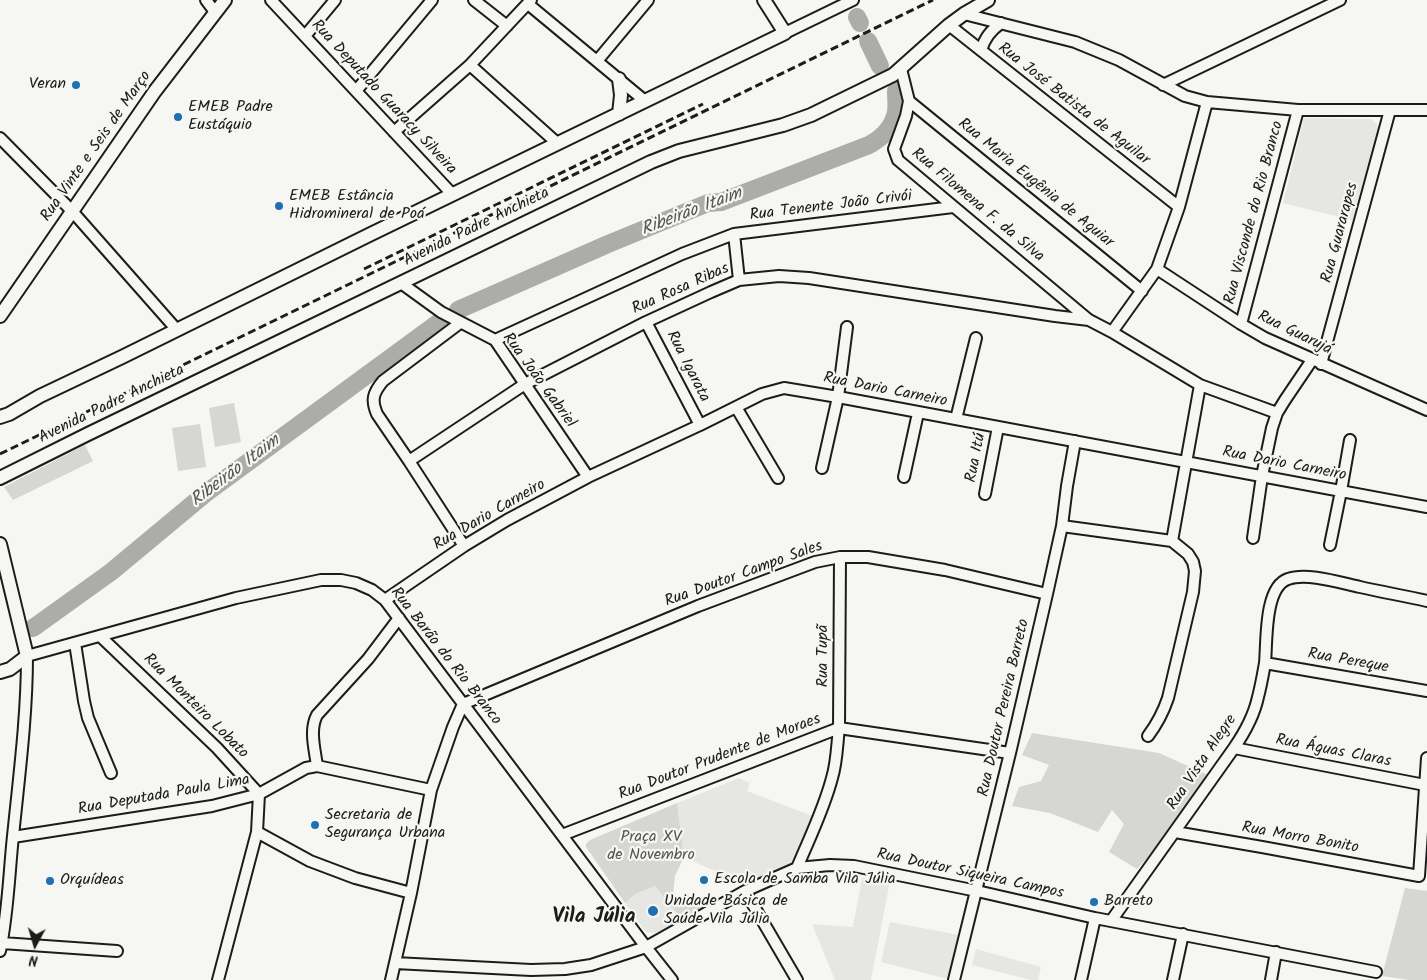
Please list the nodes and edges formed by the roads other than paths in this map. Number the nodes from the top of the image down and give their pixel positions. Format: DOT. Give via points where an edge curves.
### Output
graph roads {
  1 [pos="206,0"];
  2 [pos="225,0"];
  3 [pos="271,0"];
  4 [pos="335,0"];
  5 [pos="432,0"];
  6 [pos="474,0"];
  7 [pos="648,0"];
  8 [pos="764,0"];
  9 [pos="988,0"];
  10 [pos="1340,0"];
  11 [pos="529,2"];
  12 [pos="849,2"];
  13 [pos="215,12"];
  14 [pos="964,14"];
  15 [pos="1001,23"];
  16 [pos="949,25"];
  17 [pos="507,26"];
  18 [pos="785,33"];
  19 [pos="305,36"];
  20 [pos="981,50"];
  21 [pos="597,61"];
  22 [pos="470,65"];
  23 [pos="897,72"];
  24 [pos="619,80"];
  25 [pos="1163,85"];
  26 [pos="356,91"];
  27 [pos="645,101"];
  28 [pos="909,101"];
  29 [pos="1207,102"];
  30 [pos="1298,110"];
  31 [pos="1390,110"];
  32 [pos="1427,110"];
  33 [pos="620,114"];
  34 [pos="394,132"];
  35 [pos="1,140"];
  36 [pos="557,143"];
  37 [pos="453,195"];
  38 [pos="953,207"];
  39 [pos="1179,207"];
  40 [pos="72,211"];
  41 [pos="734,234"];
  42 [pos="1157,269"];
  43 [pos="739,280"];
  44 [pos="402,283"];
  45 [pos="1142,291"];
  46 [pos="0,316"];
  47 [pos="1089,320"];
  48 [pos="646,322"];
  49 [pos="460,323"];
  50 [pos="1241,324"];
  51 [pos="847,327"];
  52 [pos="178,330"];
  53 [pos="1112,332"];
  54 [pos="976,338"];
  55 [pos="495,340"];
  56 [pos="1317,362"];
  57 [pos="526,384"];
  58 [pos="1200,385"];
  59 [pos="838,397"];
  60 [pos="736,406"];
  61 [pos="1427,410"];
  62 [pos="918,413"];
  63 [pos="1277,413"];
  64 [pos="0,417"];
  65 [pos="956,419"];
  66 [pos="700,425"];
  67 [pos="998,428"];
  68 [pos="1350,440"];
  69 [pos="1075,441"];
  70 [pos="409,461"];
  71 [pos="1186,462"];
  72 [pos="822,468"];
  73 [pos="1262,476"];
  74 [pos="588,477"];
  75 [pos="904,477"];
  76 [pos="0,478"];
  77 [pos="778,478"];
  78 [pos="1341,491"];
  79 [pos="985,494"];
  80 [pos="1427,507"];
  81 [pos="1062,526"];
  82 [pos="1253,538"];
  83 [pos="1172,541"];
  84 [pos="1330,545"];
  85 [pos="464,546"];
  86 [pos="1,551"];
  87 [pos="840,557"];
  88 [pos="1047,594"];
  89 [pos="384,600"];
  90 [pos="1427,601"];
  91 [pos="399,618"];
  92 [pos="100,636"];
  93 [pos="74,643"];
  94 [pos="27,656"];
  95 [pos="1265,663"];
  96 [pos="0,672"];
  97 [pos="1427,691"];
  98 [pos="464,704"];
  99 [pos="839,728"];
  100 [pos="1148,736"];
  101 [pos="1234,748"];
  102 [pos="1010,753"];
  103 [pos="1427,758"];
  104 [pos="317,766"];
  105 [pos="111,773"];
  106 [pos="1425,785"];
  107 [pos="431,790"];
  108 [pos="259,794"];
  109 [pos="257,832"];
  110 [pos="1175,832"];
  111 [pos="562,835"];
  112 [pos="13,837"];
  113 [pos="797,868"];
  114 [pos="977,890"];
  115 [pos="745,891"];
  116 [pos="411,893"];
  117 [pos="3,914"];
  118 [pos="1095,918"];
  119 [pos="1111,920"];
  120 [pos="1183,934"];
  121 [pos="1,947"];
  122 [pos="646,948"];
  123 [pos="118,951"];
  124 [pos="1276,952"];
  125 [pos="395,964"];
  126 [pos="1376,972"];
  127 [pos="218,980"];
  128 [pos="391,980"];
  129 [pos="672,980"];
  130 [pos="797,980"];
  131 [pos="954,980"];
  132 [pos="1081,980"];
  133 [pos="1173,980"];
  134 [pos="1271,980"];
  1 -- 13 [label="street"];
  2 -- 13 [label="main road, Rua Vinte e Seis de Março"];
  3 -- 19 [label="street, Rua Deputado Guaracy Silveira"];
  4 -- 19 [label="street"];
  5 -- 26 [label="street"];
  6 -- 17 [label="street"];
  7 -- 21 [label="street"];
  8 -- 18 [label="main road"];
  9 -- 14 [label="main road, Avenida Padre Anchieta"];
  10 -- 25 [label="street"];
  11 -- 17 [label="street"];
  11 -- 21 [label="street"];
  12 -- 18 [label="street"];
  13 -- 40 [label="main road, Rua Vinte e Seis de Março" via="155,91"];
  14 -- 15 [label="street"];
  14 -- 16 [label="main road, Avenida Padre Anchieta"];
  15 -- 20 [label="street" via="992,30"];
  15 -- 25 [label="street" via="1082,44"];
  16 -- 20 [label="street, Rua José Batista de Aguilar"];
  16 -- 23 [label="main road, Avenida Padre Anchieta"];
  17 -- 22 [label="street"];
  18 -- 27 [label="main road"];
  19 -- 26 [label="street, Rua Deputado Guaracy Silveira"];
  20 -- 39 [label="street, Rua José Batista de Aguilar"];
  21 -- 24 [label="street"];
  22 -- 34 [label="street"];
  22 -- 36 [label="street"];
  23 -- 28 [label="street, Rua Filomena F. da Silva"];
  23 -- 44 [label="main road, Avenida Padre Anchieta" via="811,115 679,151"];
  24 -- 27 [label="street"];
  24 -- 33 [label="main road"];
  25 -- 29 [label="street"];
  26 -- 34 [label="street, Rua Deputado Guaracy Silveira"];
  27 -- 33 [label="main road"];
  28 -- 38 [label="street, Rua Filomena F. da Silva" via="894,153"];
  28 -- 45 [label="street, Rua Maria Eugênia de Aguiar"];
  29 -- 30 [label="street"];
  29 -- 39 [label="street"];
  30 -- 31 [label="street"];
  30 -- 50 [label="street, Rua Visconde do Rio Branco"];
  31 -- 32 [label="street"];
  31 -- 56 [label="street, Rua Guararapes"];
  33 -- 36 [label="main road"];
  34 -- 37 [label="street, Rua Deputado Guaracy Silveira"];
  35 -- 40 [label="street"];
  36 -- 37 [label="main road"];
  37 -- 52 [label="main road"];
  38 -- 41 [label="street, Rua Tenente João Crivói"];
  38 -- 47 [label="street, Rua Filomena F. da Silva"];
  39 -- 42 [label="street"];
  40 -- 46 [label="main road, Rua Vinte e Seis de Março"];
  40 -- 52 [label="street"];
  41 -- 43 [label="street"];
  41 -- 55 [label="street, Rua Tenente João Crivói" via="682,254"];
  42 -- 45 [label="street"];
  42 -- 50 [label="street, Rua Guarujá"];
  43 -- 47 [label="street, Rua Rosa Ribas" via="778,276 809,278"];
  43 -- 48 [label="street, Rua Rosa Ribas"];
  44 -- 49 [label="street, Rua João Gabriel"];
  44 -- 76 [label="main road, Avenida Padre Anchieta"];
  45 -- 53 [label="street"];
  47 -- 53 [label="street, Rua Filomena F. da Silva"];
  48 -- 57 [label="street, Rua Rosa Ribas"];
  48 -- 66 [label="street, Rua Igarata"];
  49 -- 55 [label="street, Rua João Gabriel"];
  49 -- 70 [label="street" via="382,381 373,397 377,414"];
  50 -- 56 [label="street, Rua Guarujá"];
  51 -- 59 [label="street"];
  52 -- 64 [label="main road"];
  53 -- 58 [label="street, Rua Filomena F. da Silva"];
  54 -- 65 [label="street"];
  55 -- 57 [label="street, Rua João Gabriel"];
  56 -- 61 [label="street, Rua Guarujá"];
  56 -- 63 [label="street, Rua Guararapes"];
  57 -- 70 [label="street, Rua Rosa Ribas"];
  57 -- 74 [label="street, Rua João Gabriel"];
  58 -- 63 [label="street, Rua Filomena F. da Silva"];
  58 -- 71 [label="street"];
  59 -- 60 [label="street, Rua Dario Carneiro" via="784,388"];
  59 -- 62 [label="street, Rua Dario Carneiro"];
  59 -- 72 [label="street"];
  60 -- 66 [label="street, Rua Dario Carneiro"];
  60 -- 77 [label="street"];
  62 -- 65 [label="street, Rua Dario Carneiro"];
  62 -- 75 [label="street"];
  63 -- 73 [label="street, Rua Guararapes"];
  65 -- 67 [label="street, Rua Dario Carneiro"];
  66 -- 74 [label="street, Rua Dario Carneiro"];
  67 -- 69 [label="street, Rua Dario Carneiro"];
  67 -- 79 [label="street, Rua Itú"];
  68 -- 78 [label="street"];
  69 -- 71 [label="street, Rua Dario Carneiro"];
  69 -- 81 [label="street, Rua Doutor Pereira Barreto"];
  70 -- 85 [label="street"];
  71 -- 73 [label="street, Rua Dario Carneiro"];
  71 -- 83 [label="street"];
  73 -- 78 [label="street, Rua Dario Carneiro"];
  73 -- 82 [label="street, Rua Guararapes"];
  74 -- 85 [label="street, Rua Dario Carneiro"];
  78 -- 80 [label="street, Rua Dario Carneiro"];
  78 -- 84 [label="street"];
  81 -- 83 [label="street"];
  81 -- 88 [label="street, Rua Doutor Pereira Barreto"];
  83 -- 100 [label="street" via="1188,554 1192,562 1193,592 1163,714"];
  85 -- 89 [label="street, Rua Dario Carneiro"];
  86 -- 94 [label="main road"];
  87 -- 88 [label="street, Rua Doutor Campo Sales" via="868,556 936,568"];
  87 -- 98 [label="street, Rua Doutor Campo Sales" via="815,562 698,606"];
  87 -- 99 [label="street, Rua Tupã"];
  88 -- 102 [label="street, Rua Doutor Pereira Barreto"];
  89 -- 91 [label="street, Rua Barão do Rio Branco"];
  89 -- 92 [label="street, Rua Barão do Rio Branco" via="356,583 322,580 236,598"];
  90 -- 95 [label="street, Rua Vista Alegre" via="1320,578 1288,579 1278,586 1269,608"];
  91 -- 98 [label="street, Rua Barão do Rio Branco"];
  91 -- 104 [label="street" via="368,659 317,715 313,728"];
  92 -- 93 [label="street, Rua Barão do Rio Branco"];
  92 -- 108 [label="street, Rua Monteiro Lobato" via="218,748"];
  93 -- 94 [label="street, Rua Barão do Rio Branco"];
  93 -- 105 [label="street" via="88,718"];
  94 -- 96 [label="main road" via="10,669"];
  94 -- 112 [label="street"];
  95 -- 97 [label="street, Rua Pereque"];
  95 -- 101 [label="street, Rua Vista Alegre" via="1254,712"];
  98 -- 107 [label="street"];
  98 -- 111 [label="street, Rua Barão do Rio Branco"];
  99 -- 102 [label="street, Rua Doutor Prudente de Moraes"];
  99 -- 111 [label="street, Rua Doutor Prudente de Moraes"];
  99 -- 113 [label="street, Rua Tupã" via="827,796"];
  101 -- 106 [label="street, Rua Águas Claras"];
  101 -- 110 [label="street, Rua Vista Alegre"];
  102 -- 114 [label="street, Rua Doutor Pereira Barreto"];
  103 -- 106 [label="street"];
  104 -- 107 [label="street"];
  104 -- 108 [label="street, Rua Deputada Paula Lima" via="306,768"];
  106 -- 110 [label="street, Rua Morro Bonito" via="1419,876"];
  107 -- 116 [label="street"];
  108 -- 109 [label="street"];
  108 -- 112 [label="street, Rua Deputada Paula Lima" via="212,806"];
  109 -- 116 [label="street" via="310,861 355,878"];
  109 -- 127 [label="street"];
  110 -- 119 [label="street, Rua Vista Alegre"];
  111 -- 122 [label="street, Rua Barão do Rio Branco"];
  112 -- 117 [label="street"];
  113 -- 114 [label="street, Rua Doutor Siqueira Campos" via="830,864 854,866"];
  113 -- 115 [label="street, Rua Doutor Siqueira Campos"];
  114 -- 118 [label="street, Rua Doutor Siqueira Campos"];
  114 -- 131 [label="street, Rua Doutor Pereira Barreto"];
  115 -- 122 [label="street, Rua Doutor Siqueira Campos"];
  115 -- 130 [label="street"];
  116 -- 125 [label="street"];
  117 -- 121 [label="street"];
  118 -- 119 [label="street, Rua Doutor Siqueira Campos"];
  118 -- 132 [label="street"];
  119 -- 120 [label="street, Rua Doutor Siqueira Campos"];
  120 -- 124 [label="street, Rua Doutor Siqueira Campos"];
  120 -- 133 [label="street"];
  121 -- 123 [label="street"];
  122 -- 125 [label="street, Rua Doutor Siqueira Campos" via="591,965 565,969"];
  122 -- 129 [label="street, Rua Barão do Rio Branco"];
  124 -- 126 [label="street, Rua Doutor Siqueira Campos"];
  124 -- 134 [label="street"];
  125 -- 128 [label="street"];
}
